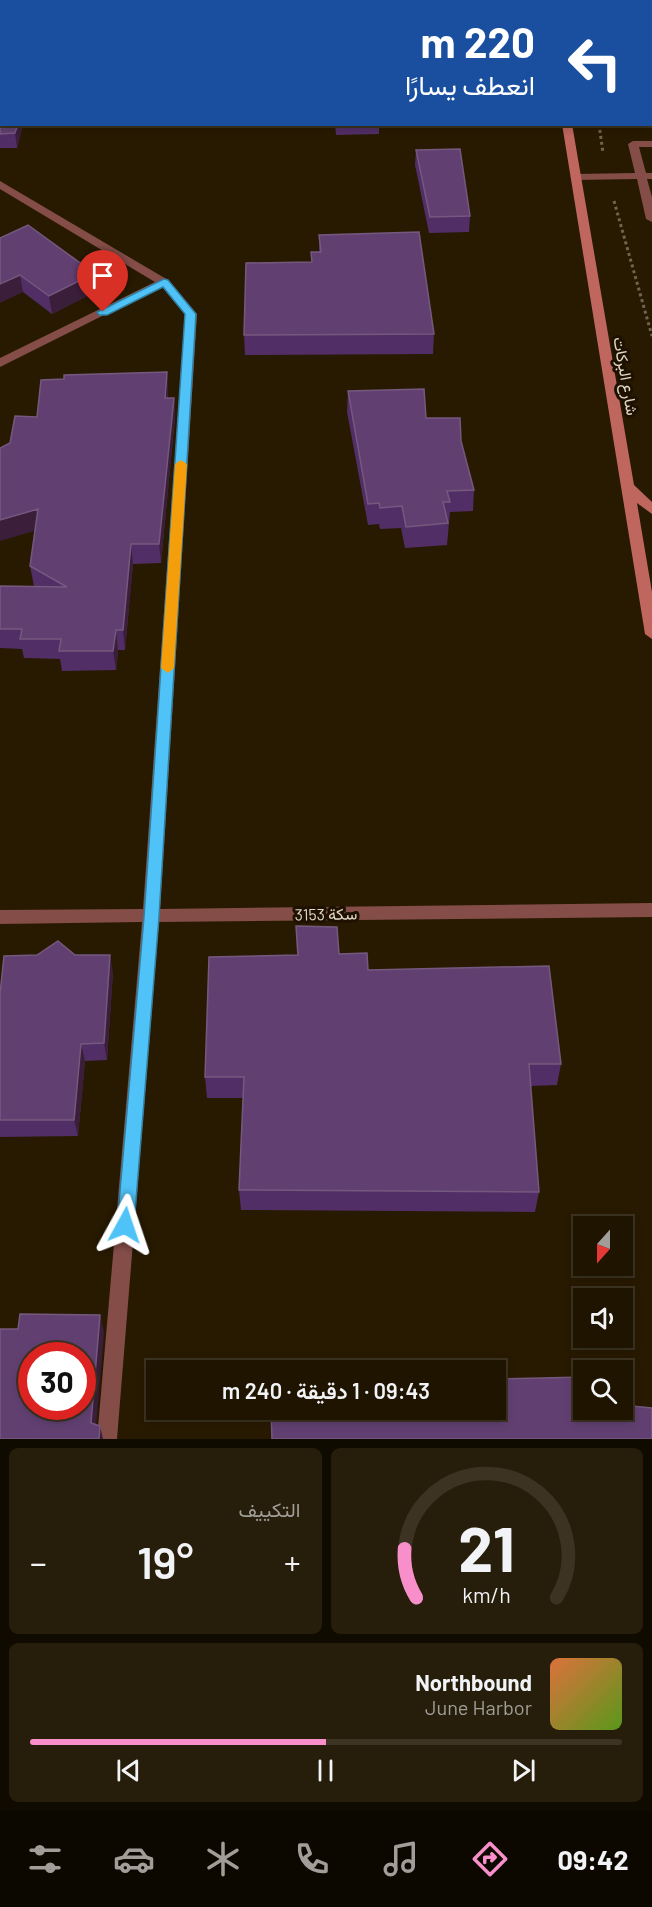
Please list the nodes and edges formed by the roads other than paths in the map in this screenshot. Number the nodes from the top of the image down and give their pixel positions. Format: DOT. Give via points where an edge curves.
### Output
graph roads {
  1 [pos="567,126"];
  2 [pos="652,144"];
  3 [pos="640,176"];
  4 [pos="652,176"];
  5 [pos="575,177"];
  6 [pos="0,183"];
  7 [pos="650,205"];
  8 [pos="652,219"];
  9 [pos="164,282"];
  10 [pos="0,363"];
  11 [pos="627,486"];
  12 [pos="652,510"];
  13 [pos="652,631"];
  14 [pos="652,910"];
  15 [pos="0,917"];
  16 [pos="152,917"];
  17 [pos="107,1439"];
  1 -- 5 [label="street, شارع البركات"];
  2 -- 3 [label="street" via="633,144"];
  3 -- 4 [label="street"];
  3 -- 5 [label="street"];
  3 -- 7 [label="street"];
  5 -- 11 [label="street, شارع البركات"];
  6 -- 9 [label="street"];
  7 -- 8 [label="street"];
  9 -- 10 [label="street"];
  9 -- 16 [label="street" via="191,314"];
  11 -- 12 [label="street"];
  11 -- 13 [label="street, شارع البركات"];
  14 -- 16 [label="street, سكة 3153"];
  15 -- 16 [label="street, سكة 3153"];
  16 -- 17 [label="street"];
}
